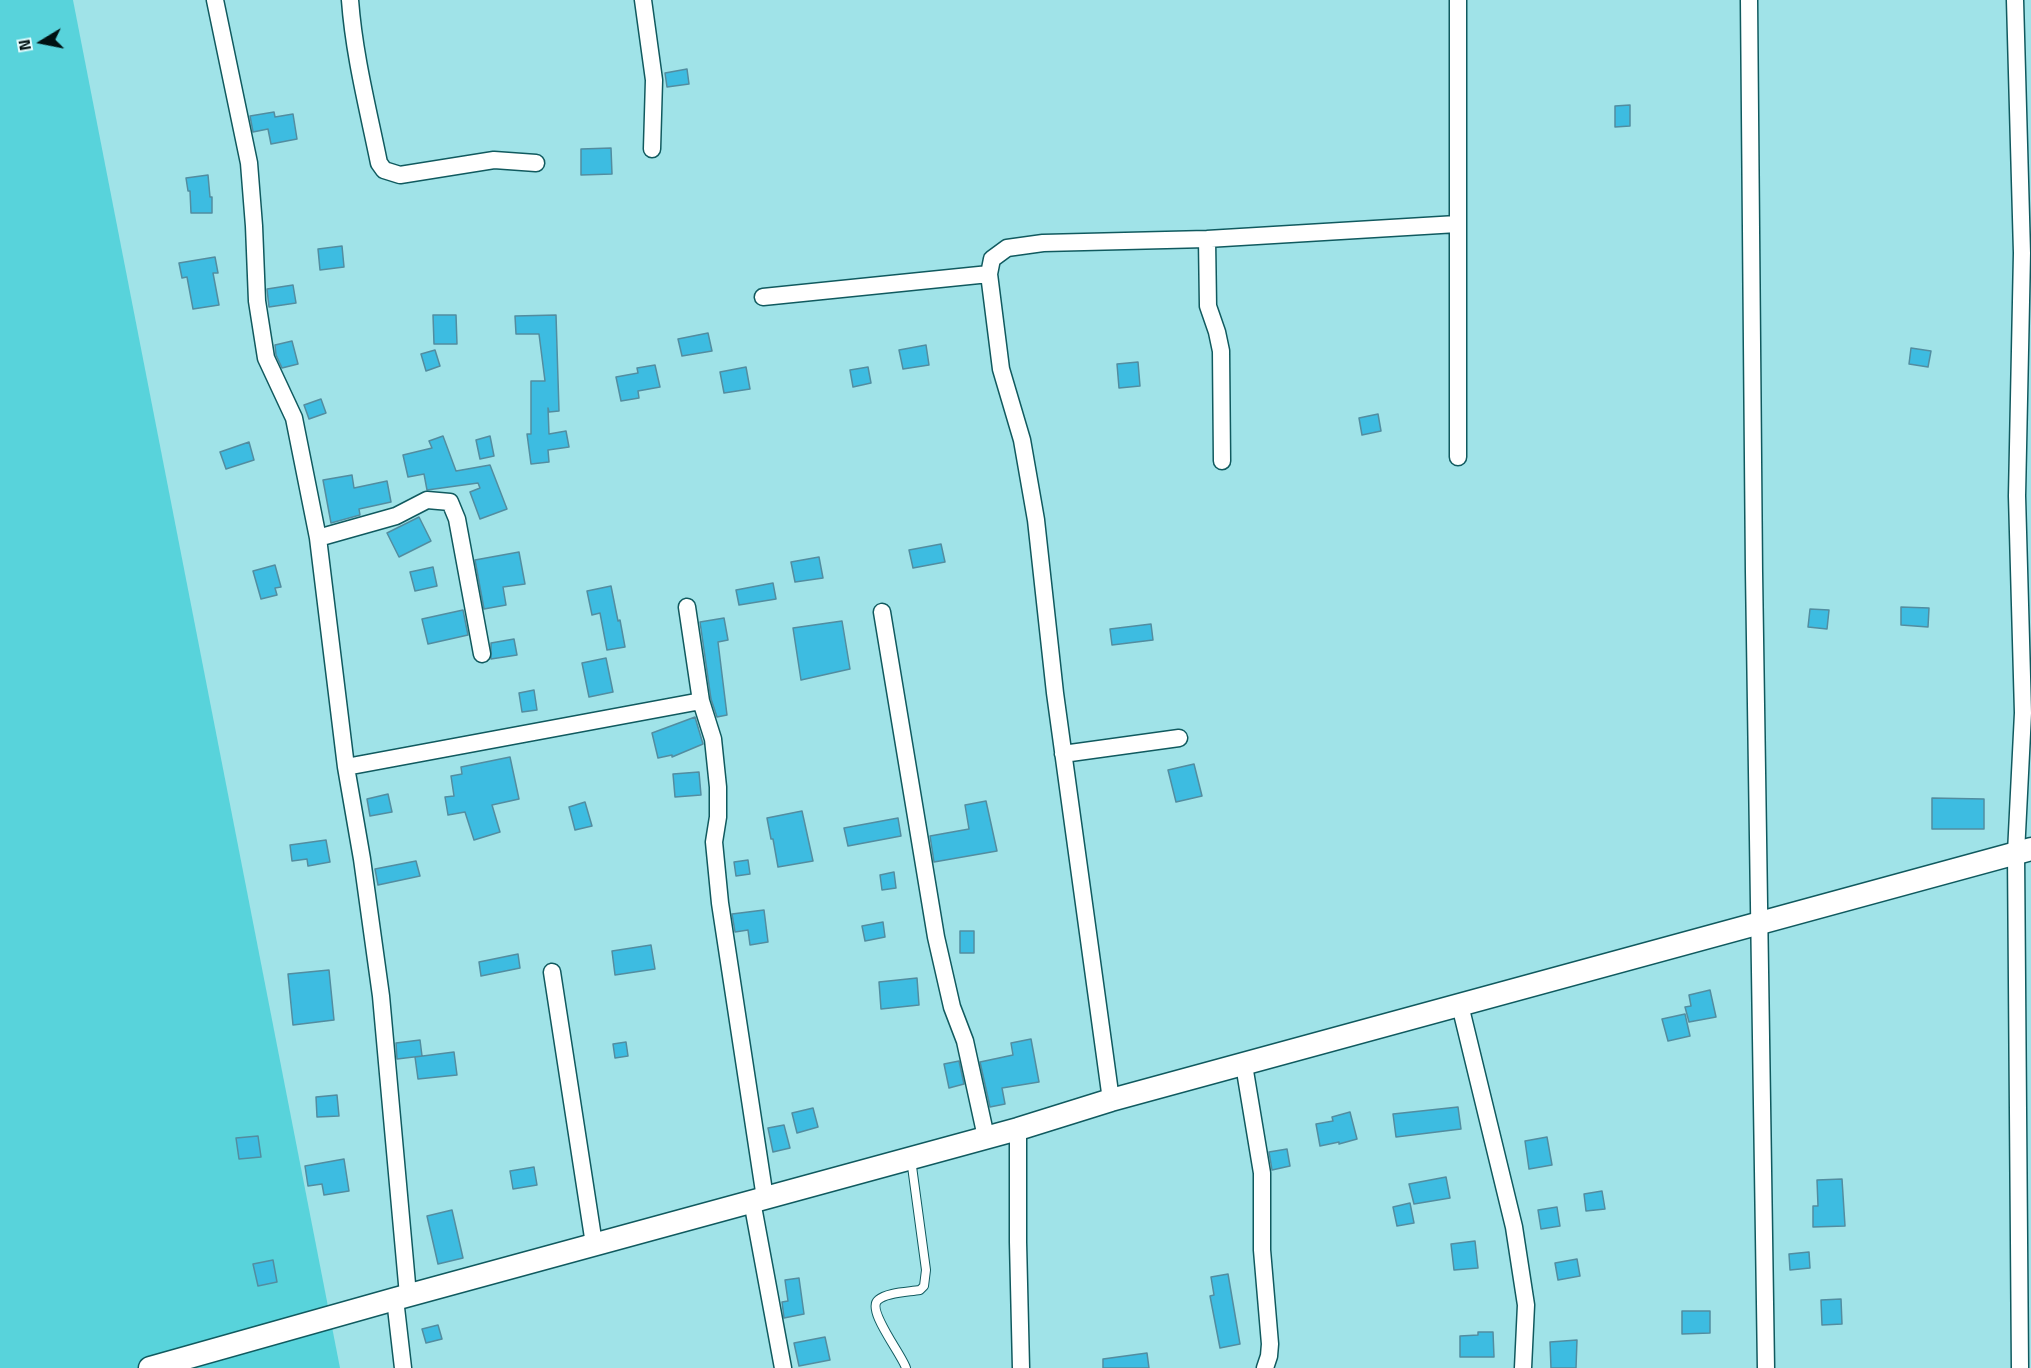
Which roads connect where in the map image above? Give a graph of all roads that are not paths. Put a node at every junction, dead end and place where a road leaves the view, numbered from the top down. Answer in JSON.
{"nodes":[{"id":1,"x":214,"y":0,"type":"edge"},
{"id":2,"x":350,"y":0,"type":"edge"},
{"id":3,"x":643,"y":0,"type":"edge"},
{"id":4,"x":1458,"y":0,"type":"edge"},
{"id":5,"x":1749,"y":0,"type":"edge"},
{"id":6,"x":2015,"y":0,"type":"edge"},
{"id":7,"x":652,"y":149,"type":"dead end"},
{"id":8,"x":536,"y":163,"type":"dead end"},
{"id":9,"x":1457,"y":224,"type":"junction"},
{"id":10,"x":1207,"y":239,"type":"junction"},
{"id":11,"x":989,"y":274,"type":"junction"},
{"id":12,"x":763,"y":297,"type":"dead end"},
{"id":13,"x":1458,"y":458,"type":"dead end"},
{"id":14,"x":1222,"y":461,"type":"dead end"},
{"id":15,"x":318,"y":538,"type":"junction"},
{"id":16,"x":687,"y":608,"type":"dead end"},
{"id":17,"x":882,"y":612,"type":"dead end"},
{"id":18,"x":482,"y":654,"type":"dead end"},
{"id":19,"x":701,"y":701,"type":"junction"},
{"id":20,"x":1179,"y":738,"type":"dead end"},
{"id":21,"x":1063,"y":754,"type":"junction"},
{"id":22,"x":346,"y":767,"type":"junction"},
{"id":23,"x":2023,"y":851,"type":"edge"},
{"id":24,"x":1760,"y":923,"type":"junction"},
{"id":25,"x":552,"y":972,"type":"dead end"},
{"id":26,"x":1460,"y":1005,"type":"junction"},
{"id":27,"x":1244,"y":1065,"type":"junction"},
{"id":28,"x":1111,"y":1100,"type":"junction"},
{"id":29,"x":1018,"y":1129,"type":"junction"},
{"id":30,"x":986,"y":1137,"type":"junction"},
{"id":31,"x":910,"y":1158,"type":"junction"},
{"id":32,"x":759,"y":1199,"type":"junction"},
{"id":33,"x":594,"y":1244,"type":"junction"},
{"id":34,"x":402,"y":1297,"type":"junction"},
{"id":35,"x":150,"y":1368,"type":"edge"},
{"id":36,"x":403,"y":1368,"type":"edge"},
{"id":37,"x":783,"y":1368,"type":"edge"},
{"id":38,"x":906,"y":1368,"type":"edge"},
{"id":39,"x":1021,"y":1368,"type":"edge"},
{"id":40,"x":1265,"y":1368,"type":"edge"},
{"id":41,"x":1523,"y":1368,"type":"edge"},
{"id":42,"x":1766,"y":1368,"type":"edge"},
{"id":43,"x":2020,"y":1368,"type":"edge"}],
"edges":[{"from":1,"to":15,"type":"street"},
{"from":2,"to":8,"type":"street"},
{"from":3,"to":7,"type":"street"},
{"from":4,"to":9,"type":"street"},
{"from":5,"to":24,"type":"street"},
{"from":6,"to":23,"type":"street"},
{"from":9,"to":10,"type":"street"},
{"from":9,"to":13,"type":"street"},
{"from":10,"to":11,"type":"street"},
{"from":10,"to":14,"type":"street"},
{"from":11,"to":12,"type":"street"},
{"from":11,"to":21,"type":"street"},
{"from":15,"to":18,"type":"street"},
{"from":15,"to":22,"type":"street"},
{"from":16,"to":19,"type":"street"},
{"from":17,"to":30,"type":"street"},
{"from":19,"to":22,"type":"street"},
{"from":19,"to":32,"type":"street"},
{"from":20,"to":21,"type":"street"},
{"from":21,"to":28,"type":"street"},
{"from":22,"to":34,"type":"street"},
{"from":23,"to":24,"type":"street"},
{"from":23,"to":43,"type":"street"},
{"from":24,"to":26,"type":"street"},
{"from":24,"to":42,"type":"street"},
{"from":25,"to":33,"type":"street"},
{"from":26,"to":27,"type":"street"},
{"from":26,"to":41,"type":"street"},
{"from":27,"to":28,"type":"street"},
{"from":27,"to":40,"type":"street"},
{"from":28,"to":29,"type":"street"},
{"from":29,"to":30,"type":"street"},
{"from":29,"to":39,"type":"street"},
{"from":30,"to":31,"type":"street"},
{"from":31,"to":32,"type":"street"},
{"from":31,"to":38,"type":"lane"},
{"from":32,"to":33,"type":"street"},
{"from":32,"to":37,"type":"street"},
{"from":33,"to":34,"type":"street"},
{"from":34,"to":35,"type":"street"},
{"from":34,"to":36,"type":"street"}]}
